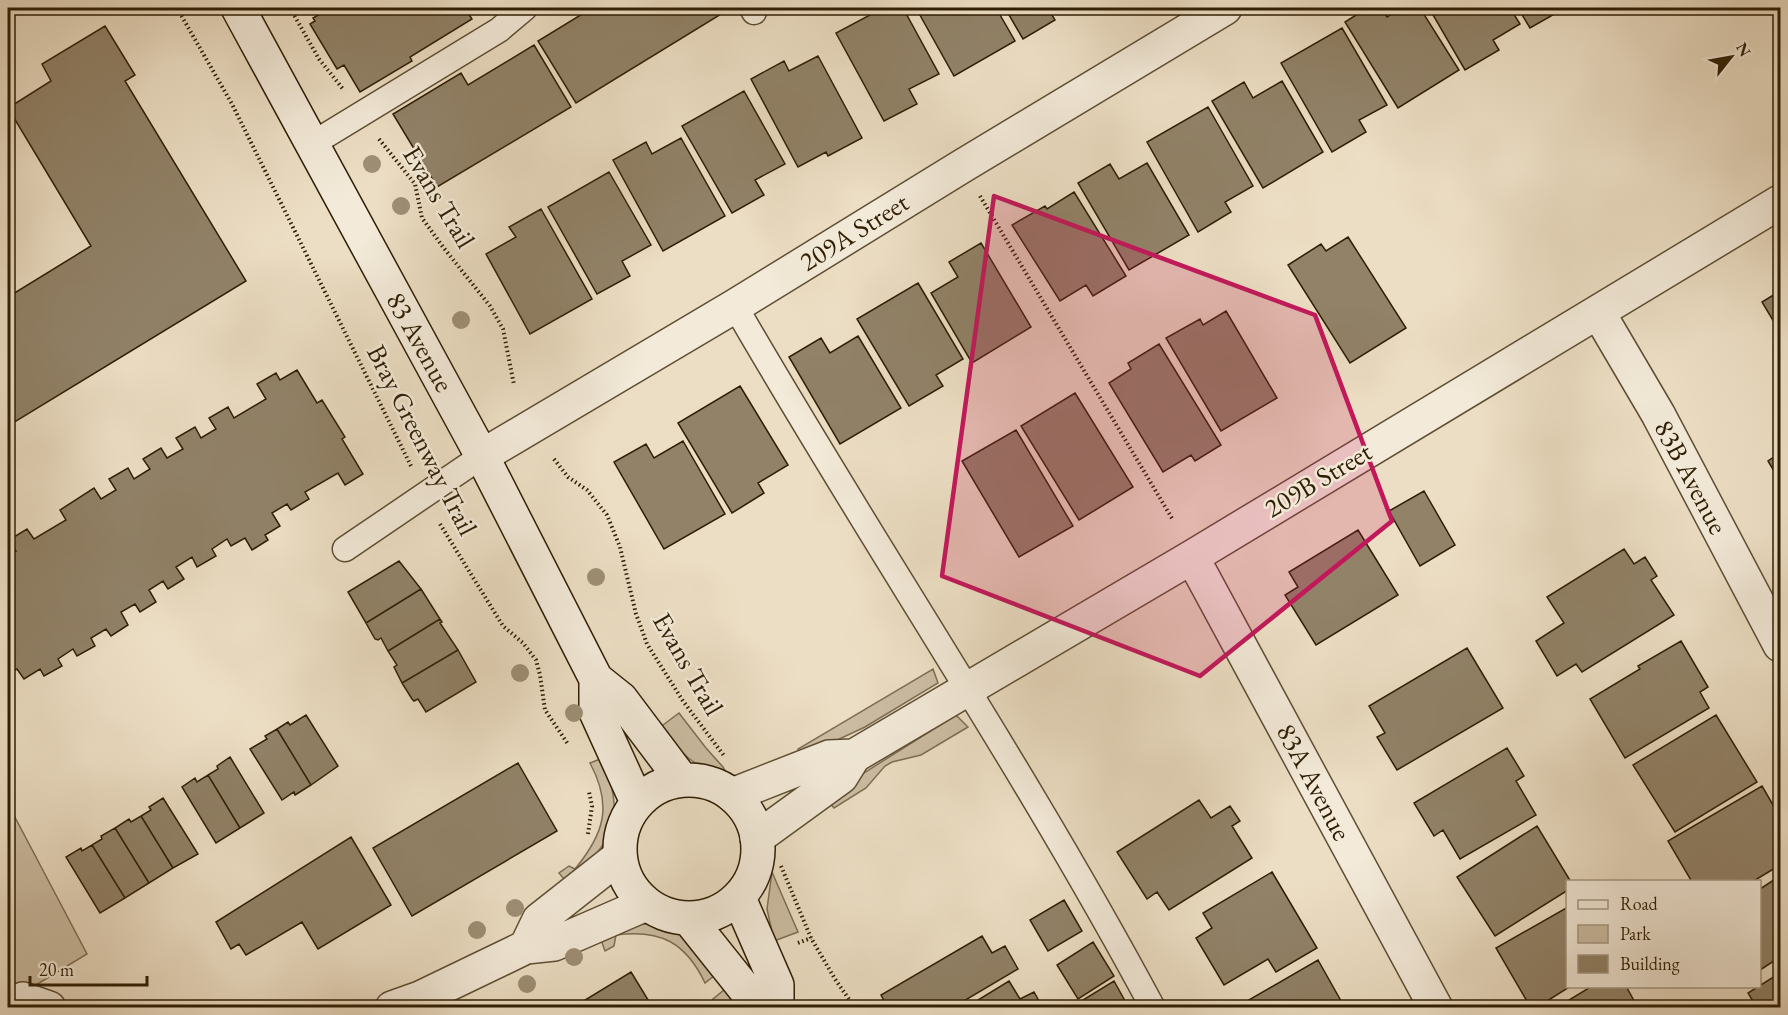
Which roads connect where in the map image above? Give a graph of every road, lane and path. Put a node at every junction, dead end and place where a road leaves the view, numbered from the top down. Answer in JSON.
{"nodes":[{"id":1,"x":177,"y":8,"type":"edge"},
{"id":2,"x":238,"y":8,"type":"edge"},
{"id":3,"x":290,"y":8,"type":"edge"},
{"id":4,"x":525,"y":8,"type":"edge"},
{"id":5,"x":1225,"y":8,"type":"edge"},
{"id":6,"x":362,"y":115,"type":"junction"},
{"id":7,"x":312,"y":144,"type":"junction"},
{"id":8,"x":978,"y":192,"type":"dead end"},
{"id":9,"x":1780,"y":202,"type":"edge"},
{"id":10,"x":735,"y":306,"type":"junction"},
{"id":11,"x":1598,"y":312,"type":"junction"},
{"id":12,"x":514,"y":385,"type":"dead end"},
{"id":13,"x":482,"y":456,"type":"junction"},
{"id":14,"x":554,"y":459,"type":"dead end"},
{"id":15,"x":426,"y":494,"type":"junction"},
{"id":16,"x":1173,"y":520,"type":"dead end"},
{"id":17,"x":345,"y":549,"type":"dead end"},
{"id":18,"x":1192,"y":557,"type":"junction"},
{"id":19,"x":1780,"y":645,"type":"edge"},
{"id":20,"x":596,"y":679,"type":"junction"},
{"id":21,"x":966,"y":689,"type":"junction"},
{"id":22,"x":569,"y":746,"type":"dead end"},
{"id":23,"x":855,"y":756,"type":"junction"},
{"id":24,"x":730,"y":763,"type":"dead end"},
{"id":25,"x":682,"y":780,"type":"junction"},
{"id":26,"x":588,"y":787,"type":"dead end"},
{"id":27,"x":732,"y":795,"type":"junction"},
{"id":28,"x":637,"y":802,"type":"junction"},
{"id":29,"x":757,"y":837,"type":"junction"},
{"id":30,"x":585,"y":841,"type":"dead end"},
{"id":31,"x":620,"y":857,"type":"junction"},
{"id":32,"x":782,"y":861,"type":"dead end"},
{"id":33,"x":739,"y":898,"type":"junction"},
{"id":34,"x":646,"y":904,"type":"junction"},
{"id":35,"x":689,"y":919,"type":"junction"},
{"id":36,"x":526,"y":947,"type":"junction"},
{"id":37,"x":392,"y":1008,"type":"edge"},
{"id":38,"x":760,"y":1008,"type":"edge"},
{"id":39,"x":777,"y":1008,"type":"edge"},
{"id":40,"x":855,"y":1008,"type":"edge"},
{"id":41,"x":1153,"y":1008,"type":"edge"},
{"id":42,"x":1436,"y":1008,"type":"edge"}],
"edges":[{"from":1,"to":15,"type":"path","name":"Bray Greenway Trail"},
{"from":2,"to":7,"type":"street","name":"83 Avenue"},
{"from":3,"to":6,"type":"path","name":"Evans Trail"},
{"from":4,"to":6,"type":"lane"},
{"from":5,"to":10,"type":"street","name":"209A Street"},
{"from":6,"to":7,"type":"lane"},
{"from":6,"to":12,"type":"path","name":"Evans Trail"},
{"from":7,"to":13,"type":"street","name":"83 Avenue"},
{"from":8,"to":16,"type":"path"},
{"from":9,"to":11,"type":"street","name":"209B Street"},
{"from":10,"to":13,"type":"street","name":"209A Street"},
{"from":10,"to":21,"type":"lane"},
{"from":11,"to":18,"type":"street","name":"209B Street"},
{"from":11,"to":19,"type":"street","name":"83B Avenue"},
{"from":13,"to":15,"type":"lane"},
{"from":13,"to":20,"type":"street","name":"83 Avenue"},
{"from":14,"to":24,"type":"path","name":"Evans Trail"},
{"from":15,"to":17,"type":"lane"},
{"from":15,"to":22,"type":"path","name":"Bray Greenway Trail"},
{"from":18,"to":21,"type":"street","name":"209B Street"},
{"from":18,"to":42,"type":"street","name":"83A Avenue"},
{"from":20,"to":25,"type":"street","name":"83 Avenue"},
{"from":20,"to":28,"type":"street","name":"83 Avenue"},
{"from":21,"to":23,"type":"street","name":"209B Street"},
{"from":21,"to":41,"type":"lane"},
{"from":23,"to":27,"type":"street","name":"209B Street"},
{"from":23,"to":29,"type":"street","name":"209B Street"},
{"from":25,"to":27,"type":"street"},
{"from":25,"to":28,"type":"street"},
{"from":26,"to":30,"type":"path"},
{"from":27,"to":29,"type":"street"},
{"from":28,"to":31,"type":"street"},
{"from":29,"to":33,"type":"street"},
{"from":31,"to":34,"type":"street"},
{"from":31,"to":36,"type":"street"},
{"from":32,"to":40,"type":"path"},
{"from":33,"to":35,"type":"street"},
{"from":33,"to":39,"type":"street"},
{"from":34,"to":35,"type":"street"},
{"from":34,"to":36,"type":"street"},
{"from":35,"to":38,"type":"street"},
{"from":36,"to":37,"type":"street"}]}
